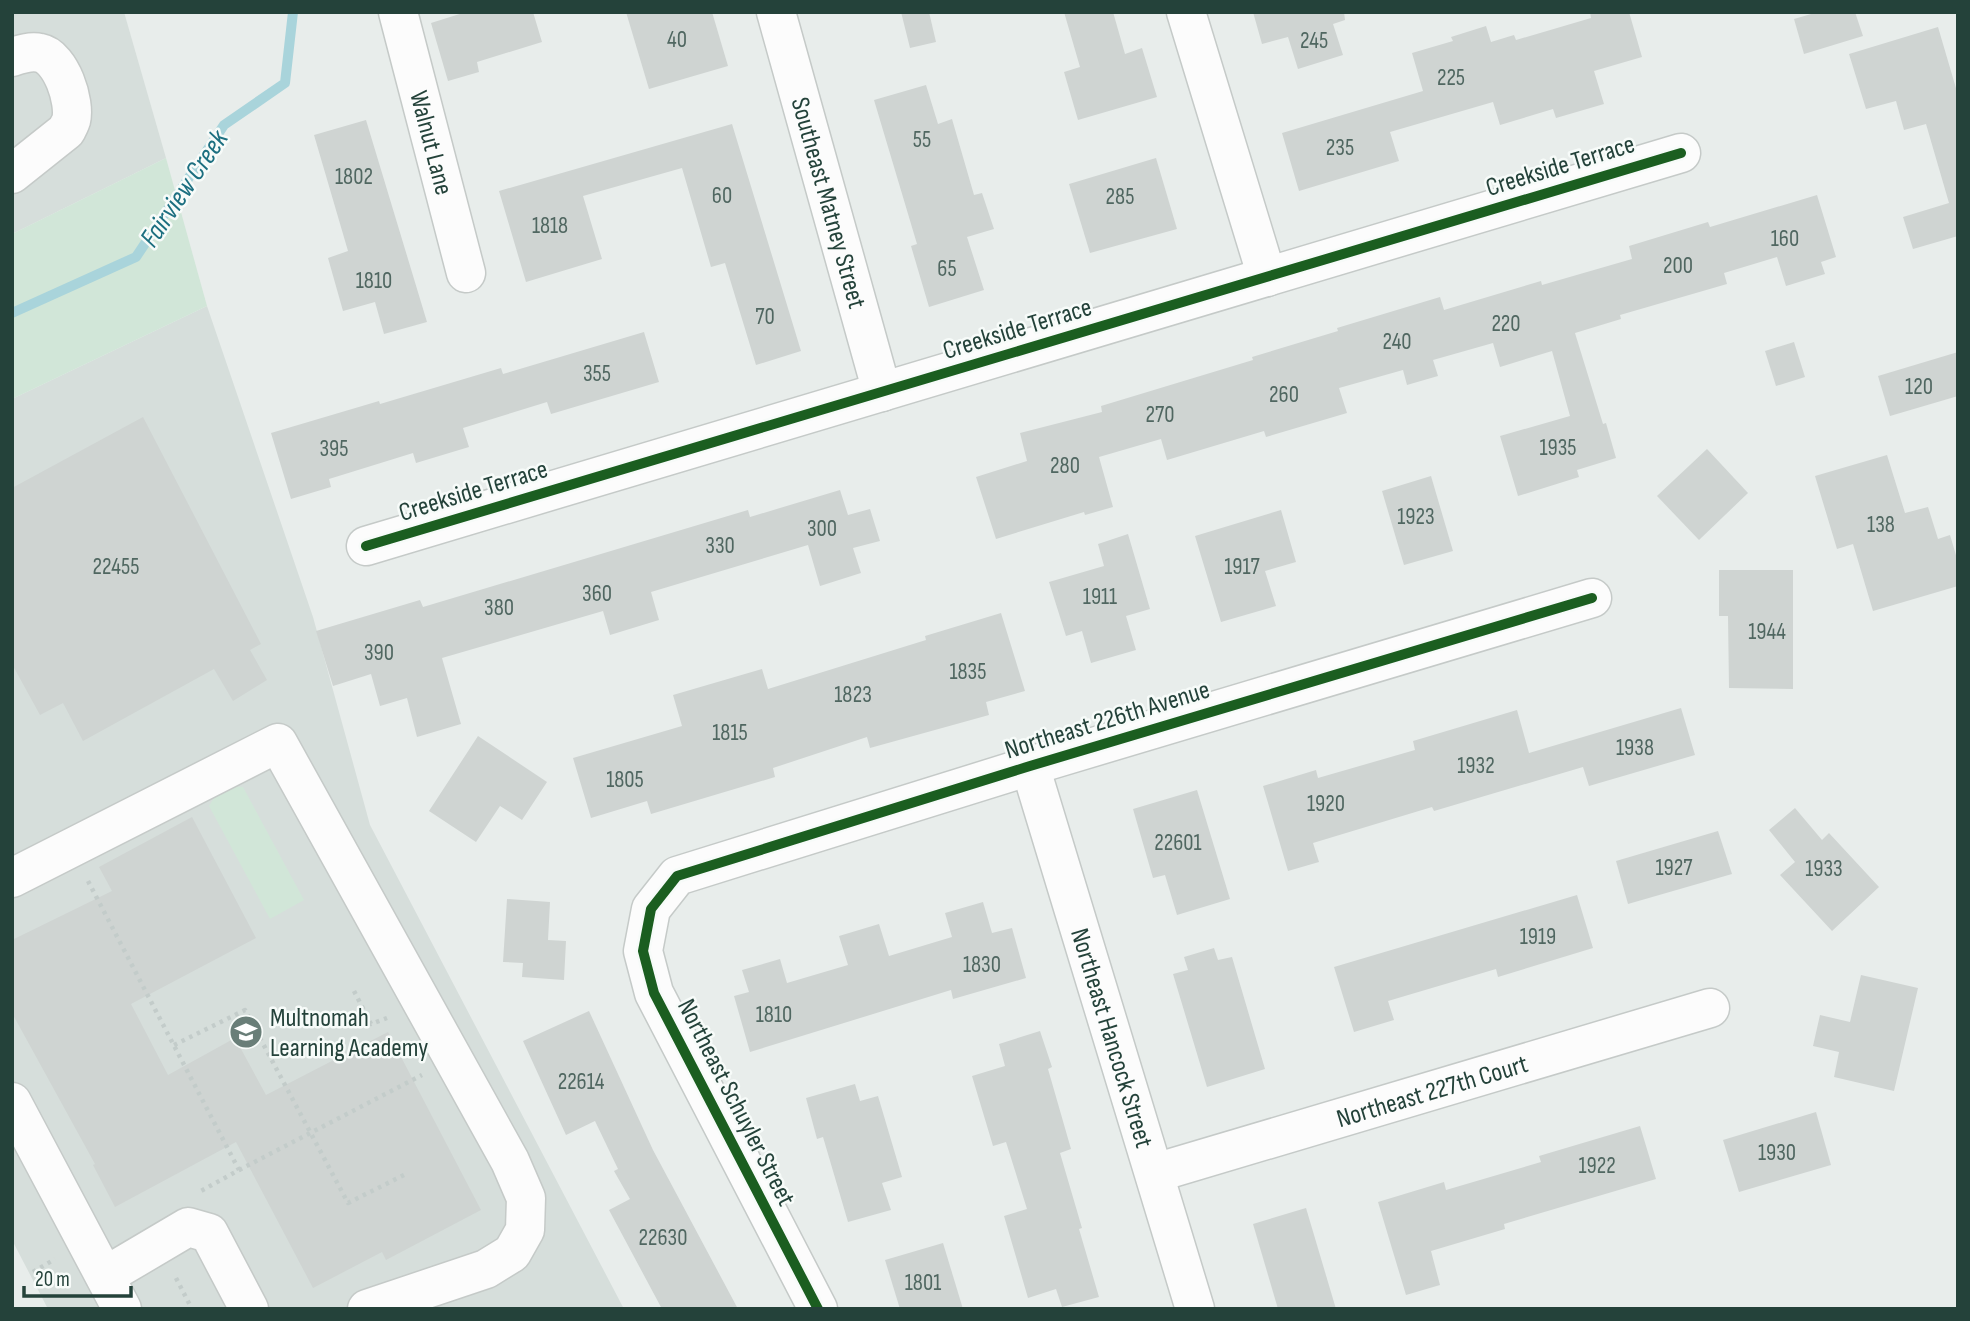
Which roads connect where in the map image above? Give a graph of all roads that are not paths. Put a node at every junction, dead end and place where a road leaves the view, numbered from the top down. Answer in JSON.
{"nodes":[{"id":1,"x":398,"y":12,"type":"edge"},
{"id":2,"x":776,"y":12,"type":"edge"},
{"id":3,"x":1186,"y":12,"type":"edge"},
{"id":4,"x":12,"y":57,"type":"edge"},
{"id":5,"x":1681,"y":153,"type":"dead end"},
{"id":6,"x":12,"y":173,"type":"edge"},
{"id":7,"x":466,"y":274,"type":"dead end"},
{"id":8,"x":1266,"y":277,"type":"junction"},
{"id":9,"x":881,"y":392,"type":"junction"},
{"id":10,"x":366,"y":546,"type":"dead end"},
{"id":11,"x":1592,"y":598,"type":"dead end"},
{"id":12,"x":1030,"y":766,"type":"junction"},
{"id":13,"x":12,"y":878,"type":"edge"},
{"id":14,"x":651,"y":909,"type":"joint"},
{"id":15,"x":1710,"y":1007,"type":"dead end"},
{"id":16,"x":12,"y":1102,"type":"edge"},
{"id":17,"x":1155,"y":1174,"type":"junction"},
{"id":18,"x":105,"y":1276,"type":"junction"},
{"id":19,"x":414,"y":1301,"type":"edge"},
{"id":20,"x":122,"y":1309,"type":"edge"},
{"id":21,"x":249,"y":1309,"type":"edge"},
{"id":22,"x":367,"y":1309,"type":"edge"},
{"id":23,"x":818,"y":1309,"type":"edge"},
{"id":24,"x":1195,"y":1309,"type":"edge"}],
"edges":[{"from":1,"to":7,"type":"street","name":"Walnut Lane"},
{"from":2,"to":9,"type":"street","name":"Southeast Matney Street"},
{"from":3,"to":8,"type":"street"},
{"from":4,"to":6,"type":"street"},
{"from":5,"to":8,"type":"street","name":"Creekside Terrace"},
{"from":8,"to":9,"type":"street","name":"Creekside Terrace"},
{"from":9,"to":10,"type":"street","name":"Creekside Terrace"},
{"from":11,"to":12,"type":"street","name":"Northeast 226th Avenue"},
{"from":12,"to":14,"type":"street","name":"Northeast 226th Avenue"},
{"from":12,"to":17,"type":"street","name":"Northeast Hancock Street"},
{"from":13,"to":19,"type":"street"},
{"from":14,"to":23,"type":"street","name":"Northeast Schuyler Street"},
{"from":15,"to":17,"type":"street","name":"Northeast 227th Court"},
{"from":16,"to":18,"type":"street"},
{"from":17,"to":24,"type":"street","name":"Northeast Hancock Street"},
{"from":18,"to":20,"type":"street"},
{"from":18,"to":21,"type":"street"},
{"from":19,"to":22,"type":"street"}]}
